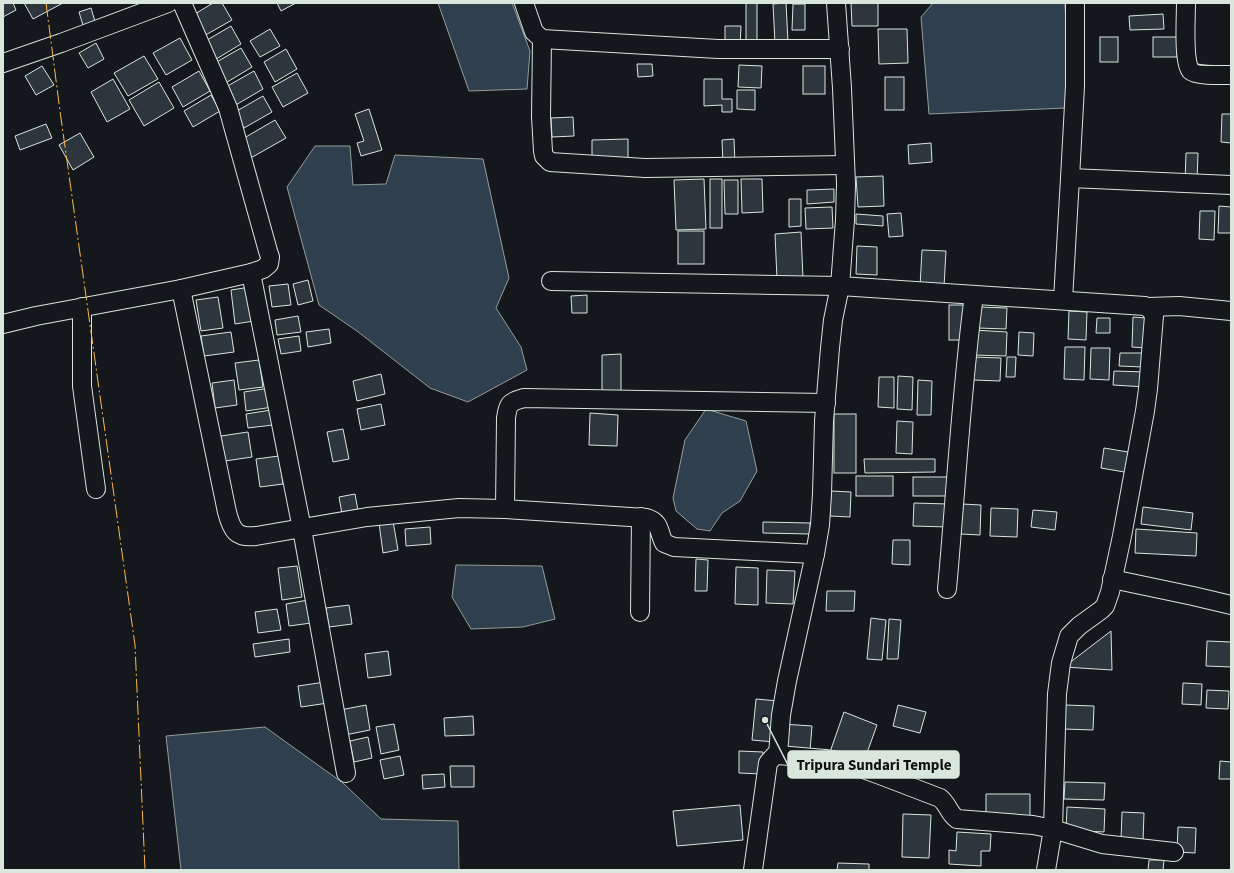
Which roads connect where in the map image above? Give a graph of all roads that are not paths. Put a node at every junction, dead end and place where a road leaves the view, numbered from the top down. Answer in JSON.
{"nodes":[{"id":1,"x":168,"y":3,"type":"edge"},
{"id":2,"x":182,"y":3,"type":"edge"},
{"id":3,"x":524,"y":3,"type":"edge"},
{"id":4,"x":836,"y":3,"type":"edge"},
{"id":5,"x":1075,"y":3,"type":"edge"},
{"id":6,"x":1186,"y":3,"type":"edge"},
{"id":7,"x":542,"y":39,"type":"junction"},
{"id":8,"x":840,"y":49,"type":"junction"},
{"id":9,"x":3,"y":63,"type":"edge"},
{"id":10,"x":1231,"y":75,"type":"edge"},
{"id":11,"x":845,"y":166,"type":"junction"},
{"id":12,"x":1070,"y":178,"type":"junction"},
{"id":13,"x":1231,"y":185,"type":"edge"},
{"id":14,"x":251,"y":273,"type":"junction"},
{"id":15,"x":551,"y":281,"type":"dead end"},
{"id":16,"x":840,"y":286,"type":"junction"},
{"id":17,"x":181,"y":289,"type":"junction"},
{"id":18,"x":974,"y":295,"type":"junction"},
{"id":19,"x":1063,"y":300,"type":"junction"},
{"id":20,"x":82,"y":307,"type":"junction"},
{"id":21,"x":1148,"y":307,"type":"junction"},
{"id":22,"x":1231,"y":311,"type":"edge"},
{"id":23,"x":3,"y":324,"type":"edge"},
{"id":24,"x":826,"y":404,"type":"junction"},
{"id":25,"x":96,"y":489,"type":"dead end"},
{"id":26,"x":505,"y":509,"type":"junction"},
{"id":27,"x":641,"y":517,"type":"junction"},
{"id":28,"x":302,"y":529,"type":"junction"},
{"id":29,"x":815,"y":554,"type":"junction"},
{"id":30,"x":1112,"y":579,"type":"junction"},
{"id":31,"x":947,"y":588,"type":"dead end"},
{"id":32,"x":1231,"y":605,"type":"edge"},
{"id":33,"x":640,"y":612,"type":"dead end"},
{"id":34,"x":778,"y":754,"type":"junction"},
{"id":35,"x":346,"y":773,"type":"dead end"},
{"id":36,"x":1053,"y":829,"type":"junction"},
{"id":37,"x":1174,"y":852,"type":"dead end"},
{"id":38,"x":753,"y":870,"type":"edge"},
{"id":39,"x":1046,"y":870,"type":"edge"}],
"edges":[{"from":1,"to":9,"type":"street"},
{"from":2,"to":14,"type":"street"},
{"from":3,"to":7,"type":"street"},
{"from":4,"to":8,"type":"street"},
{"from":5,"to":12,"type":"street"},
{"from":6,"to":10,"type":"street"},
{"from":7,"to":8,"type":"street"},
{"from":7,"to":11,"type":"street"},
{"from":8,"to":11,"type":"street"},
{"from":11,"to":16,"type":"street"},
{"from":12,"to":13,"type":"street"},
{"from":12,"to":19,"type":"street"},
{"from":14,"to":17,"type":"street"},
{"from":14,"to":28,"type":"street"},
{"from":15,"to":16,"type":"street"},
{"from":16,"to":18,"type":"street"},
{"from":16,"to":24,"type":"street"},
{"from":17,"to":20,"type":"street"},
{"from":17,"to":28,"type":"street"},
{"from":18,"to":19,"type":"street"},
{"from":18,"to":31,"type":"street"},
{"from":19,"to":21,"type":"street"},
{"from":20,"to":23,"type":"street"},
{"from":20,"to":25,"type":"street"},
{"from":21,"to":22,"type":"street"},
{"from":21,"to":30,"type":"street"},
{"from":24,"to":26,"type":"street"},
{"from":24,"to":29,"type":"street"},
{"from":26,"to":27,"type":"street"},
{"from":26,"to":28,"type":"street"},
{"from":27,"to":29,"type":"street"},
{"from":27,"to":33,"type":"street"},
{"from":28,"to":35,"type":"street"},
{"from":29,"to":34,"type":"street"},
{"from":30,"to":32,"type":"street"},
{"from":30,"to":36,"type":"street"},
{"from":34,"to":36,"type":"street"},
{"from":34,"to":38,"type":"street"},
{"from":36,"to":37,"type":"street"},
{"from":36,"to":39,"type":"street"}]}
